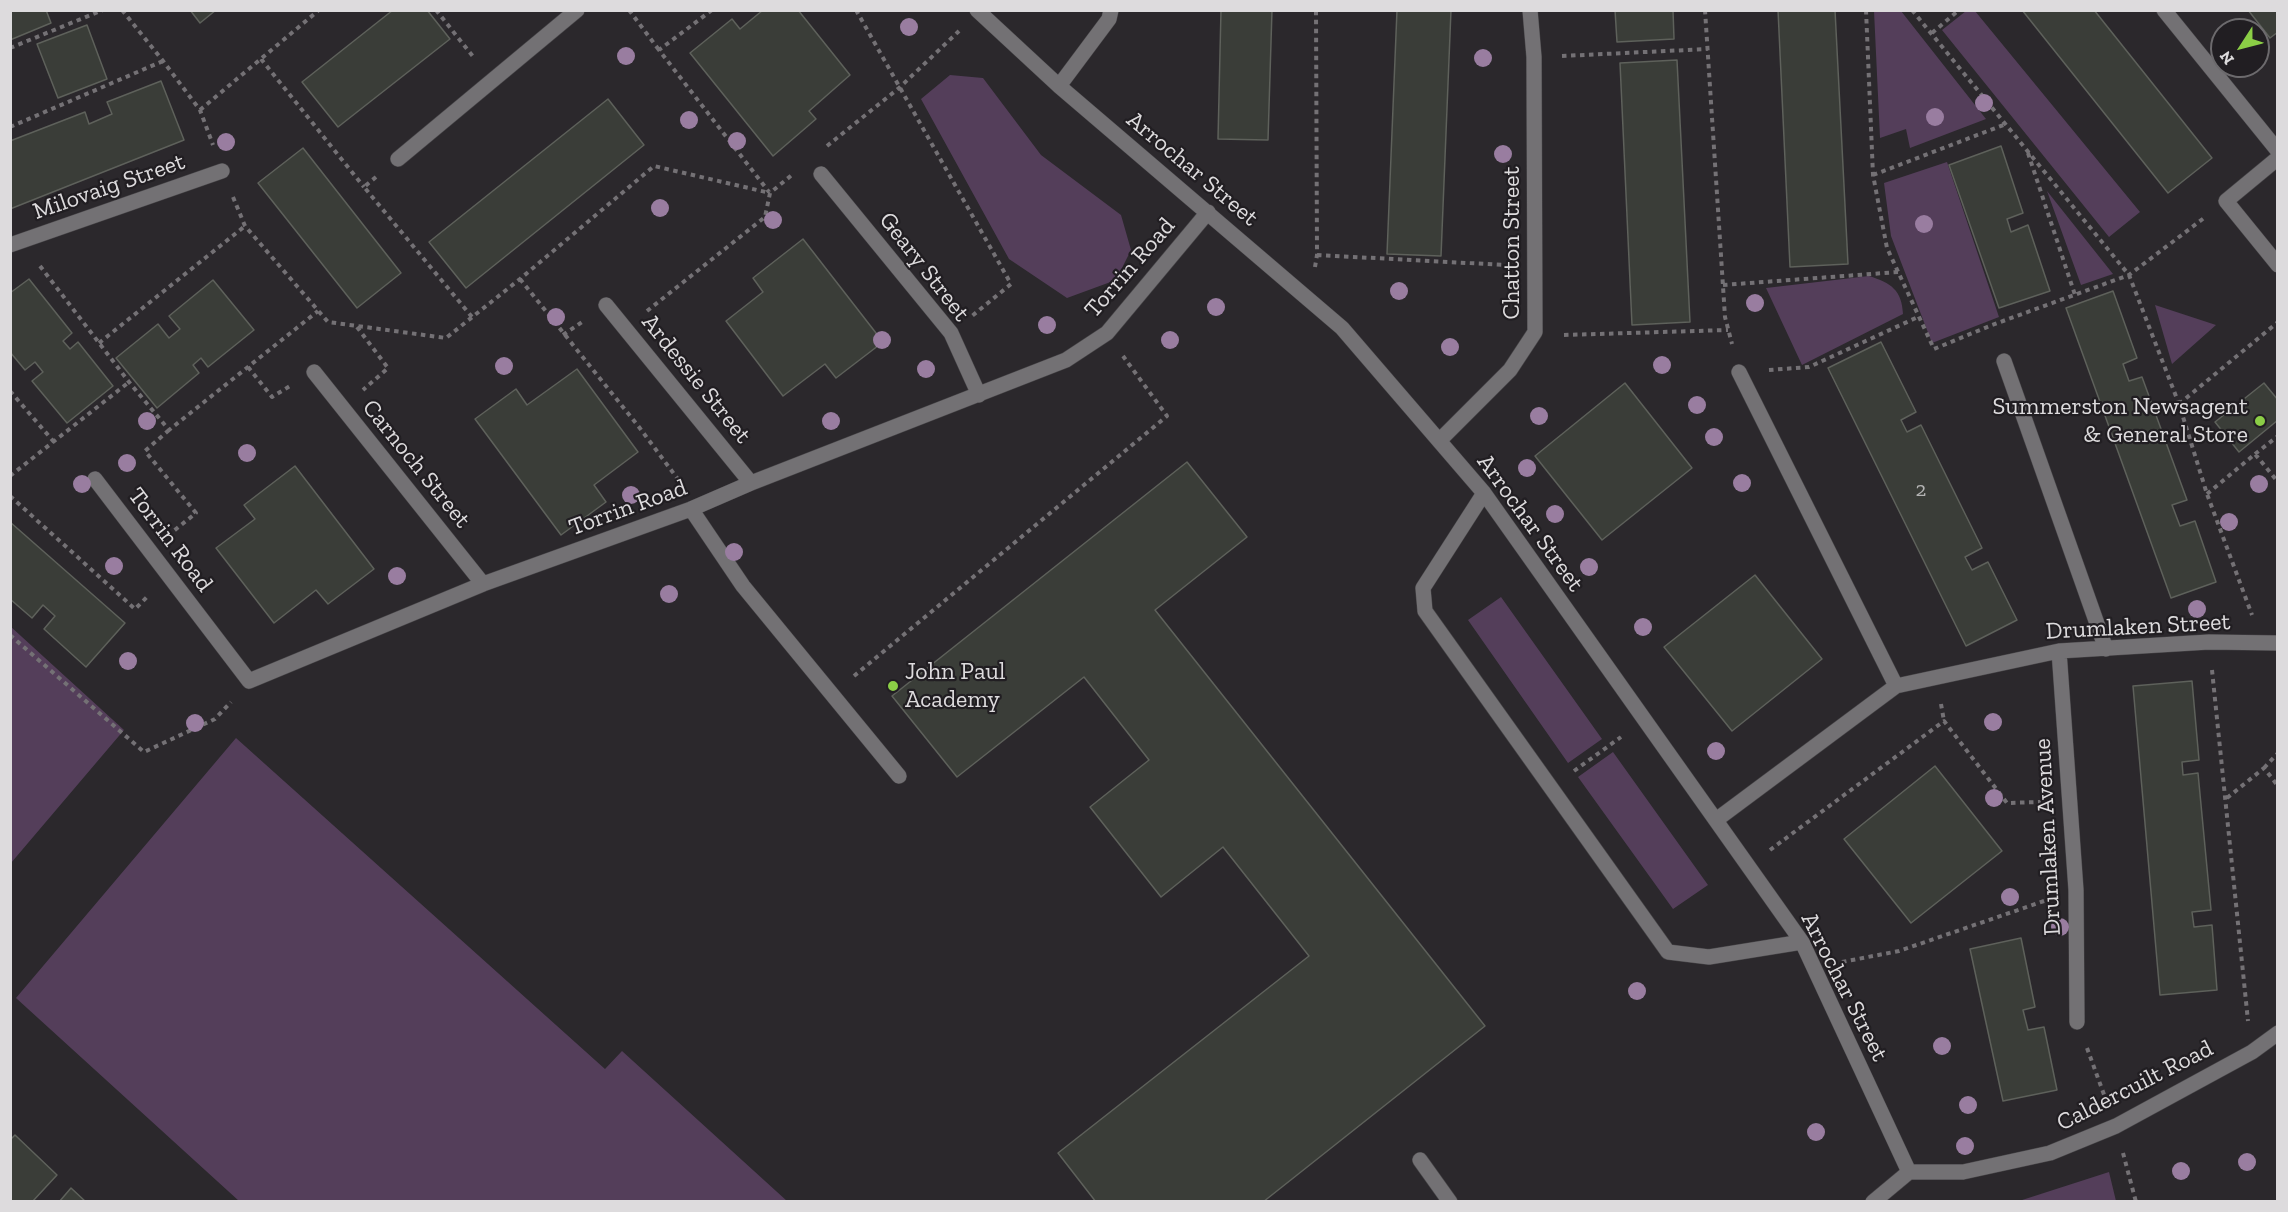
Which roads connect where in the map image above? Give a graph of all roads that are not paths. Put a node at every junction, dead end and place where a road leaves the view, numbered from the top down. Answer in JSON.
{"nodes":[{"id":1,"x":577,"y":10,"type":"edge"},
{"id":2,"x":977,"y":10,"type":"edge"},
{"id":3,"x":1111,"y":10,"type":"edge"},
{"id":4,"x":1530,"y":10,"type":"edge"},
{"id":5,"x":2164,"y":10,"type":"edge"},
{"id":6,"x":1059,"y":86,"type":"junction"},
{"id":7,"x":2277,"y":152,"type":"edge"},
{"id":8,"x":2277,"y":158,"type":"edge"},
{"id":9,"x":398,"y":159,"type":"road end"},
{"id":10,"x":222,"y":171,"type":"road end"},
{"id":11,"x":821,"y":174,"type":"dead end"},
{"id":12,"x":1208,"y":212,"type":"junction"},
{"id":13,"x":16,"y":243,"type":"edge"},
{"id":14,"x":2277,"y":265,"type":"edge"},
{"id":15,"x":606,"y":304,"type":"dead end"},
{"id":16,"x":2004,"y":361,"type":"dead end"},
{"id":17,"x":314,"y":372,"type":"road end"},
{"id":18,"x":1739,"y":372,"type":"road end"},
{"id":19,"x":979,"y":395,"type":"junction"},
{"id":20,"x":1440,"y":440,"type":"junction"},
{"id":21,"x":96,"y":479,"type":"dead end"},
{"id":22,"x":751,"y":483,"type":"junction"},
{"id":23,"x":1484,"y":493,"type":"junction"},
{"id":24,"x":695,"y":508,"type":"junction"},
{"id":25,"x":483,"y":584,"type":"junction"},
{"id":26,"x":2270,"y":643,"type":"edge"},
{"id":27,"x":2106,"y":649,"type":"junction"},
{"id":28,"x":2059,"y":651,"type":"junction"},
{"id":29,"x":1896,"y":686,"type":"junction"},
{"id":30,"x":899,"y":776,"type":"dead end"},
{"id":31,"x":1716,"y":820,"type":"junction"},
{"id":32,"x":1802,"y":942,"type":"junction"},
{"id":33,"x":2077,"y":1022,"type":"road end"},
{"id":34,"x":2277,"y":1033,"type":"edge"},
{"id":35,"x":1420,"y":1160,"type":"dead end"},
{"id":36,"x":1909,"y":1172,"type":"junction"},
{"id":37,"x":1450,"y":1202,"type":"edge"},
{"id":38,"x":1873,"y":1202,"type":"edge"}],
"edges":[{"from":1,"to":9,"type":"street"},
{"from":2,"to":6,"type":"street","name":"Arrochar Street"},
{"from":3,"to":6,"type":"street"},
{"from":4,"to":20,"type":"street","name":"Chatton Street"},
{"from":5,"to":7,"type":"street"},
{"from":6,"to":12,"type":"street","name":"Arrochar Street"},
{"from":8,"to":14,"type":"street"},
{"from":10,"to":13,"type":"street","name":"Milovaig Street"},
{"from":11,"to":19,"type":"street","name":"Geary Street"},
{"from":12,"to":19,"type":"street","name":"Torrin Road"},
{"from":12,"to":20,"type":"street","name":"Arrochar Street"},
{"from":15,"to":22,"type":"street","name":"Ardessie Street"},
{"from":16,"to":27,"type":"street"},
{"from":17,"to":25,"type":"street","name":"Carnoch Street"},
{"from":18,"to":29,"type":"street"},
{"from":19,"to":22,"type":"street","name":"Torrin Road"},
{"from":20,"to":23,"type":"street","name":"Arrochar Street"},
{"from":21,"to":25,"type":"street","name":"Torrin Road"},
{"from":22,"to":24,"type":"street","name":"Torrin Road"},
{"from":23,"to":31,"type":"street","name":"Arrochar Street"},
{"from":23,"to":32,"type":"street"},
{"from":24,"to":25,"type":"street","name":"Torrin Road"},
{"from":24,"to":30,"type":"street"},
{"from":26,"to":27,"type":"street","name":"Drumlaken Street"},
{"from":27,"to":28,"type":"street","name":"Drumlaken Street"},
{"from":28,"to":29,"type":"street","name":"Drumlaken Street"},
{"from":28,"to":33,"type":"street","name":"Drumlaken Avenue"},
{"from":29,"to":31,"type":"street","name":"Drumlaken Street"},
{"from":31,"to":32,"type":"street","name":"Arrochar Street"},
{"from":32,"to":36,"type":"street","name":"Arrochar Street"},
{"from":34,"to":36,"type":"street","name":"Caldercuilt Road"},
{"from":35,"to":37,"type":"street"},
{"from":36,"to":38,"type":"street"}]}
